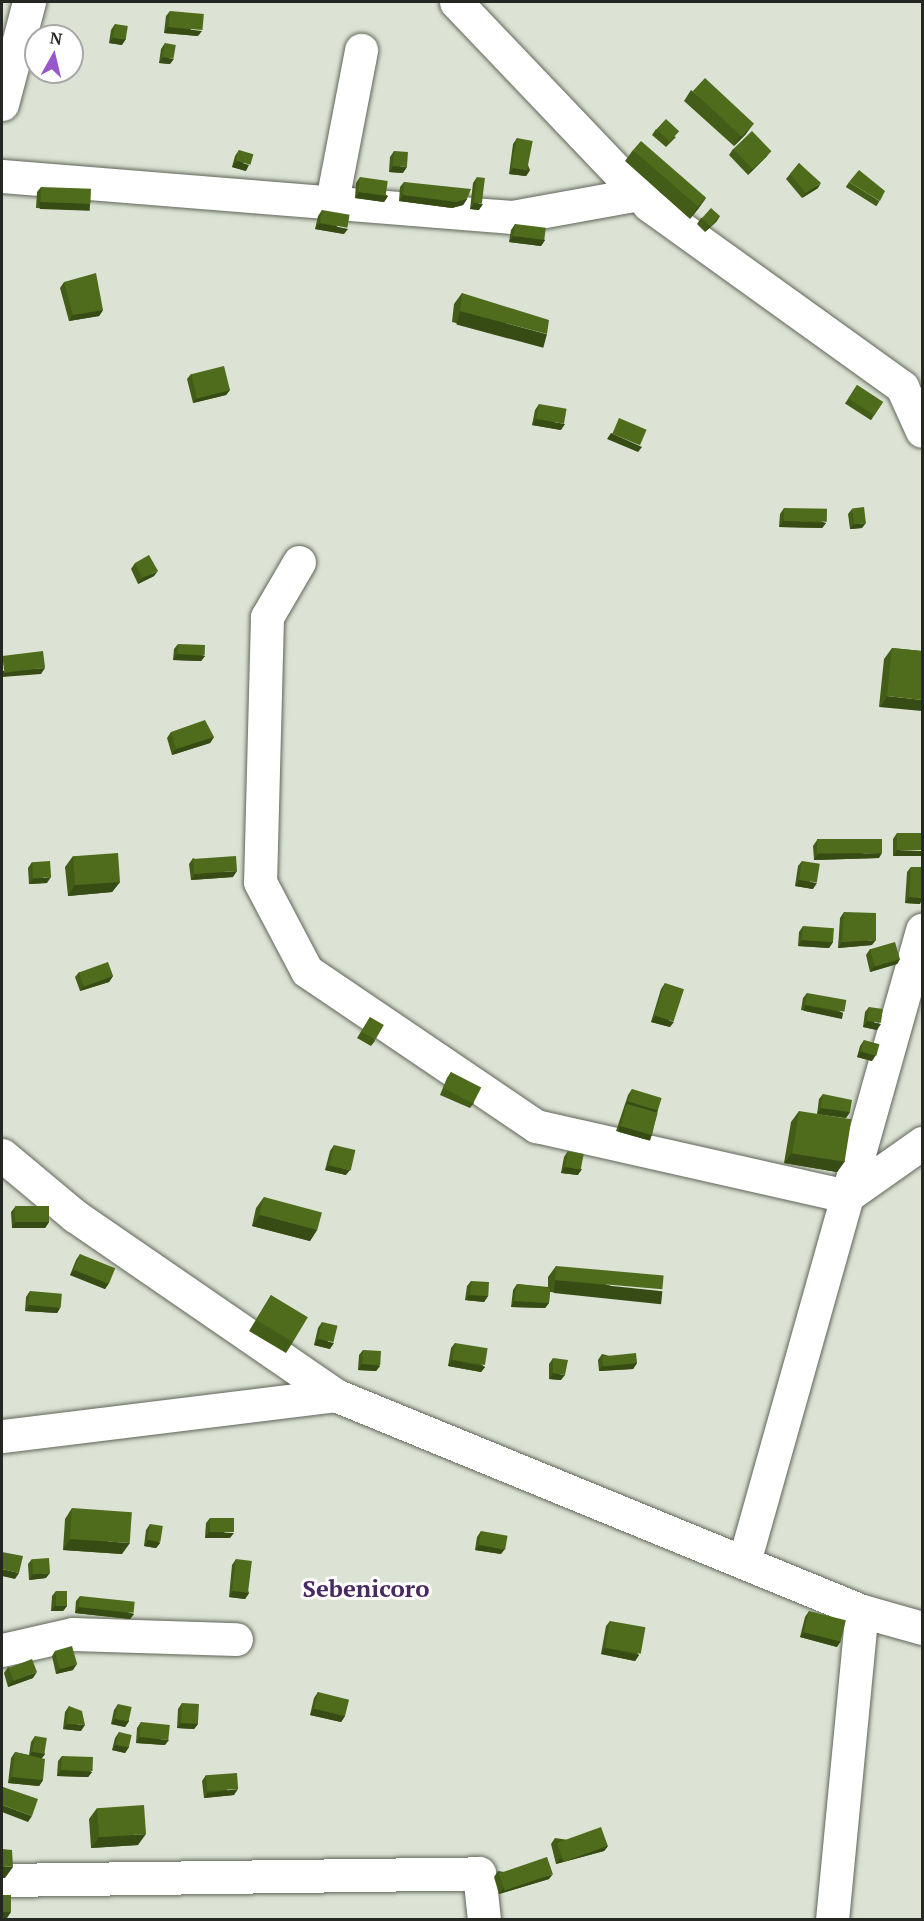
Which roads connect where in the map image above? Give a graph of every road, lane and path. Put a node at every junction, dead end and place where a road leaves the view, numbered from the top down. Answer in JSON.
{"nodes":[{"id":1,"x":29,"y":2,"type":"edge"},
{"id":2,"x":456,"y":2,"type":"edge"},
{"id":3,"x":8,"y":43,"type":"edge"},
{"id":4,"x":361,"y":50,"type":"dead end"},
{"id":5,"x":2,"y":104,"type":"edge"},
{"id":6,"x":2,"y":176,"type":"edge"},
{"id":7,"x":639,"y":194,"type":"junction"},
{"id":8,"x":332,"y":201,"type":"junction"},
{"id":9,"x":907,"y":380,"type":"edge"},
{"id":10,"x":922,"y":431,"type":"edge"},
{"id":11,"x":299,"y":562,"type":"dead end"},
{"id":12,"x":922,"y":930,"type":"edge"},
{"id":13,"x":922,"y":1143,"type":"edge"},
{"id":14,"x":2,"y":1155,"type":"edge"},
{"id":15,"x":847,"y":1196,"type":"junction"},
{"id":16,"x":335,"y":1395,"type":"junction"},
{"id":17,"x":2,"y":1436,"type":"edge"},
{"id":18,"x":744,"y":1562,"type":"junction"},
{"id":19,"x":862,"y":1611,"type":"junction"},
{"id":20,"x":922,"y":1628,"type":"edge"},
{"id":21,"x":236,"y":1639,"type":"dead end"},
{"id":22,"x":2,"y":1650,"type":"edge"},
{"id":23,"x":2,"y":1880,"type":"edge"},
{"id":24,"x":484,"y":1920,"type":"edge"},
{"id":25,"x":832,"y":1920,"type":"edge"}],
"edges":[{"from":1,"to":3,"type":"street"},
{"from":2,"to":7,"type":"street"},
{"from":3,"to":5,"type":"street"},
{"from":4,"to":8,"type":"street"},
{"from":6,"to":8,"type":"street"},
{"from":7,"to":8,"type":"street"},
{"from":7,"to":9,"type":"street"},
{"from":9,"to":10,"type":"street"},
{"from":11,"to":15,"type":"street"},
{"from":12,"to":15,"type":"street"},
{"from":13,"to":15,"type":"street"},
{"from":14,"to":16,"type":"street"},
{"from":15,"to":18,"type":"street"},
{"from":16,"to":17,"type":"street"},
{"from":16,"to":18,"type":"street"},
{"from":18,"to":19,"type":"street"},
{"from":19,"to":20,"type":"street"},
{"from":19,"to":25,"type":"street"},
{"from":21,"to":22,"type":"street"},
{"from":23,"to":24,"type":"street"}]}
